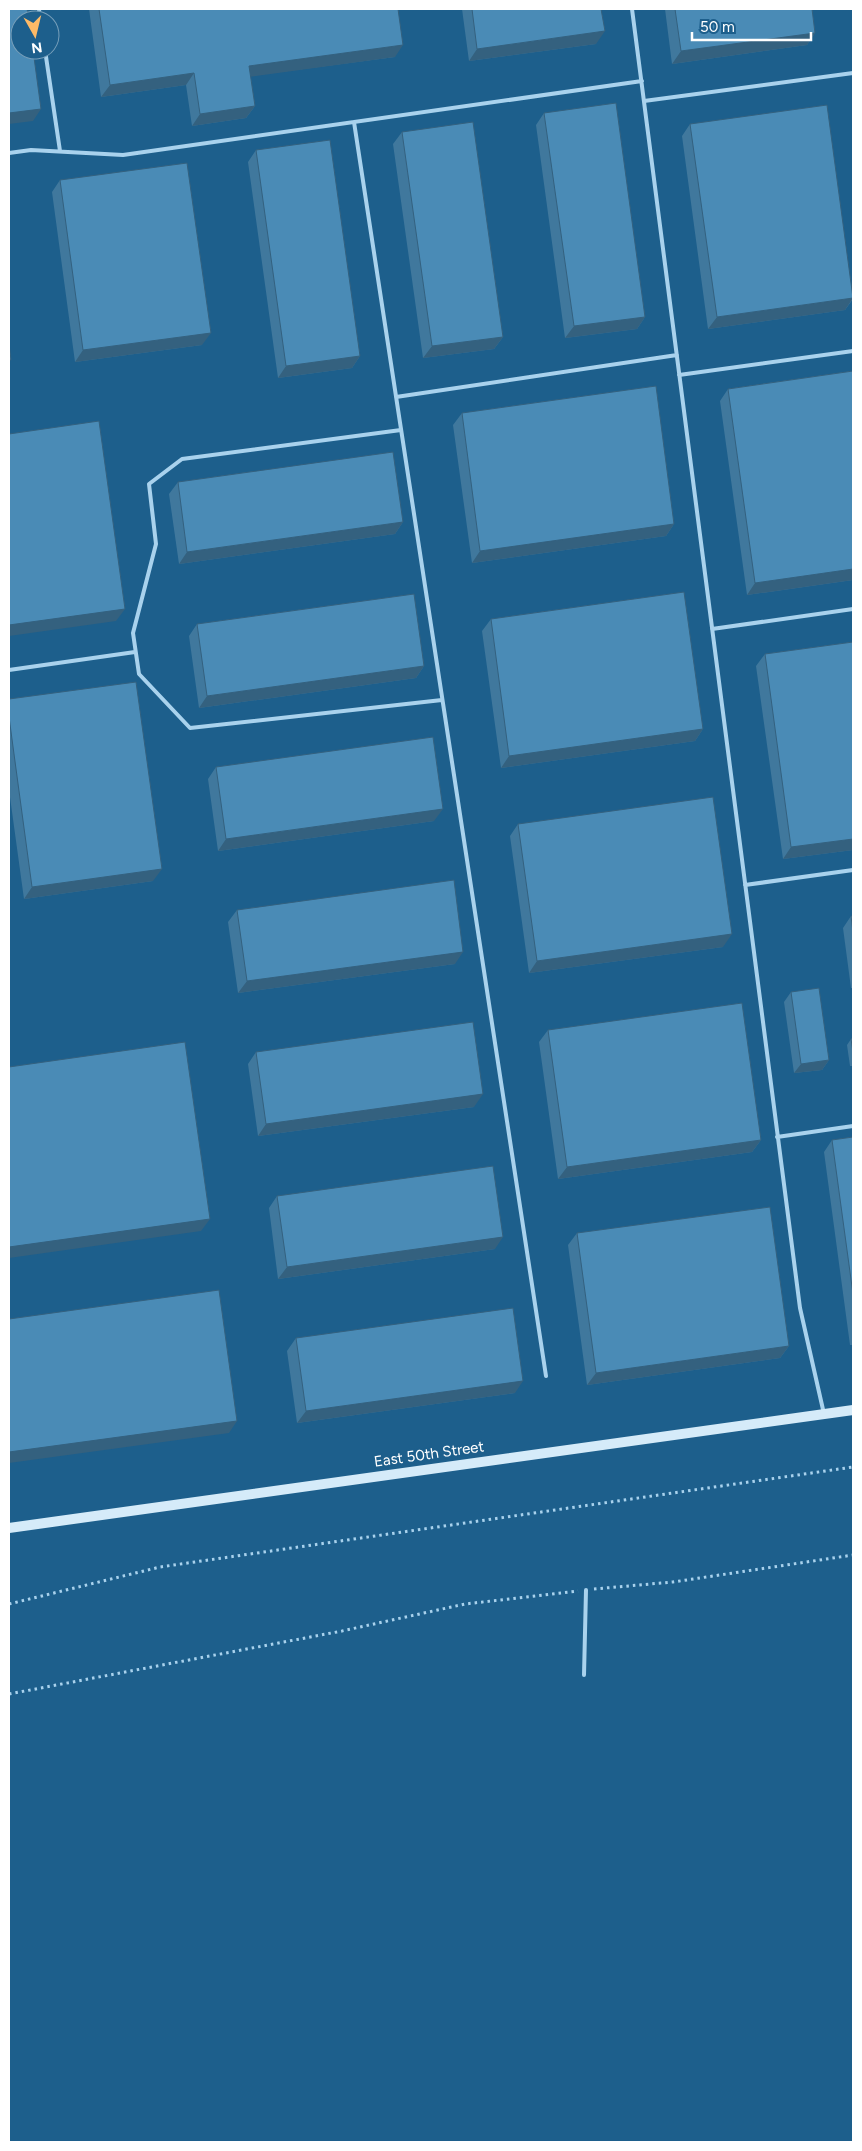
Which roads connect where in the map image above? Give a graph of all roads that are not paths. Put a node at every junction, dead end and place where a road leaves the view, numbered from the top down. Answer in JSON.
{"nodes":[{"id":1,"x":632,"y":9,"type":"edge"},
{"id":2,"x":46,"y":60,"type":"edge"},
{"id":3,"x":853,"y":73,"type":"edge"},
{"id":4,"x":642,"y":81,"type":"junction"},
{"id":5,"x":644,"y":101,"type":"junction"},
{"id":6,"x":354,"y":122,"type":"junction"},
{"id":7,"x":60,"y":151,"type":"junction"},
{"id":8,"x":9,"y":153,"type":"edge"},
{"id":9,"x":853,"y":351,"type":"edge"},
{"id":10,"x":677,"y":355,"type":"junction"},
{"id":11,"x":679,"y":375,"type":"junction"},
{"id":12,"x":396,"y":397,"type":"junction"},
{"id":13,"x":401,"y":430,"type":"junction"},
{"id":14,"x":853,"y":609,"type":"edge"},
{"id":15,"x":712,"y":629,"type":"junction"},
{"id":16,"x":136,"y":652,"type":"junction"},
{"id":17,"x":9,"y":670,"type":"edge"},
{"id":18,"x":442,"y":700,"type":"junction"},
{"id":19,"x":853,"y":870,"type":"edge"},
{"id":20,"x":745,"y":886,"type":"junction"},
{"id":21,"x":853,"y":1126,"type":"edge"},
{"id":22,"x":778,"y":1137,"type":"junction"},
{"id":23,"x":546,"y":1376,"type":"dead end"},
{"id":24,"x":853,"y":1410,"type":"edge"},
{"id":25,"x":824,"y":1414,"type":"junction"},
{"id":26,"x":9,"y":1528,"type":"edge"},
{"id":27,"x":586,"y":1590,"type":"road end"},
{"id":28,"x":584,"y":1675,"type":"dead end"}],
"edges":[{"from":1,"to":4,"type":"lane"},
{"from":2,"to":7,"type":"lane"},
{"from":3,"to":5,"type":"lane"},
{"from":4,"to":5,"type":"lane"},
{"from":4,"to":6,"type":"lane"},
{"from":5,"to":10,"type":"lane"},
{"from":6,"to":7,"type":"lane"},
{"from":6,"to":12,"type":"lane"},
{"from":7,"to":8,"type":"lane"},
{"from":9,"to":11,"type":"lane"},
{"from":10,"to":11,"type":"lane"},
{"from":10,"to":12,"type":"lane"},
{"from":11,"to":15,"type":"lane"},
{"from":12,"to":13,"type":"lane"},
{"from":13,"to":16,"type":"lane"},
{"from":13,"to":18,"type":"lane"},
{"from":14,"to":15,"type":"lane"},
{"from":15,"to":20,"type":"lane"},
{"from":16,"to":17,"type":"lane"},
{"from":16,"to":18,"type":"lane"},
{"from":18,"to":23,"type":"lane"},
{"from":19,"to":20,"type":"lane"},
{"from":20,"to":22,"type":"lane"},
{"from":21,"to":22,"type":"lane"},
{"from":22,"to":25,"type":"lane"},
{"from":24,"to":25,"type":"main road","name":"East 50th Street"},
{"from":25,"to":26,"type":"main road","name":"East 50th Street"},
{"from":27,"to":28,"type":"lane"}]}
